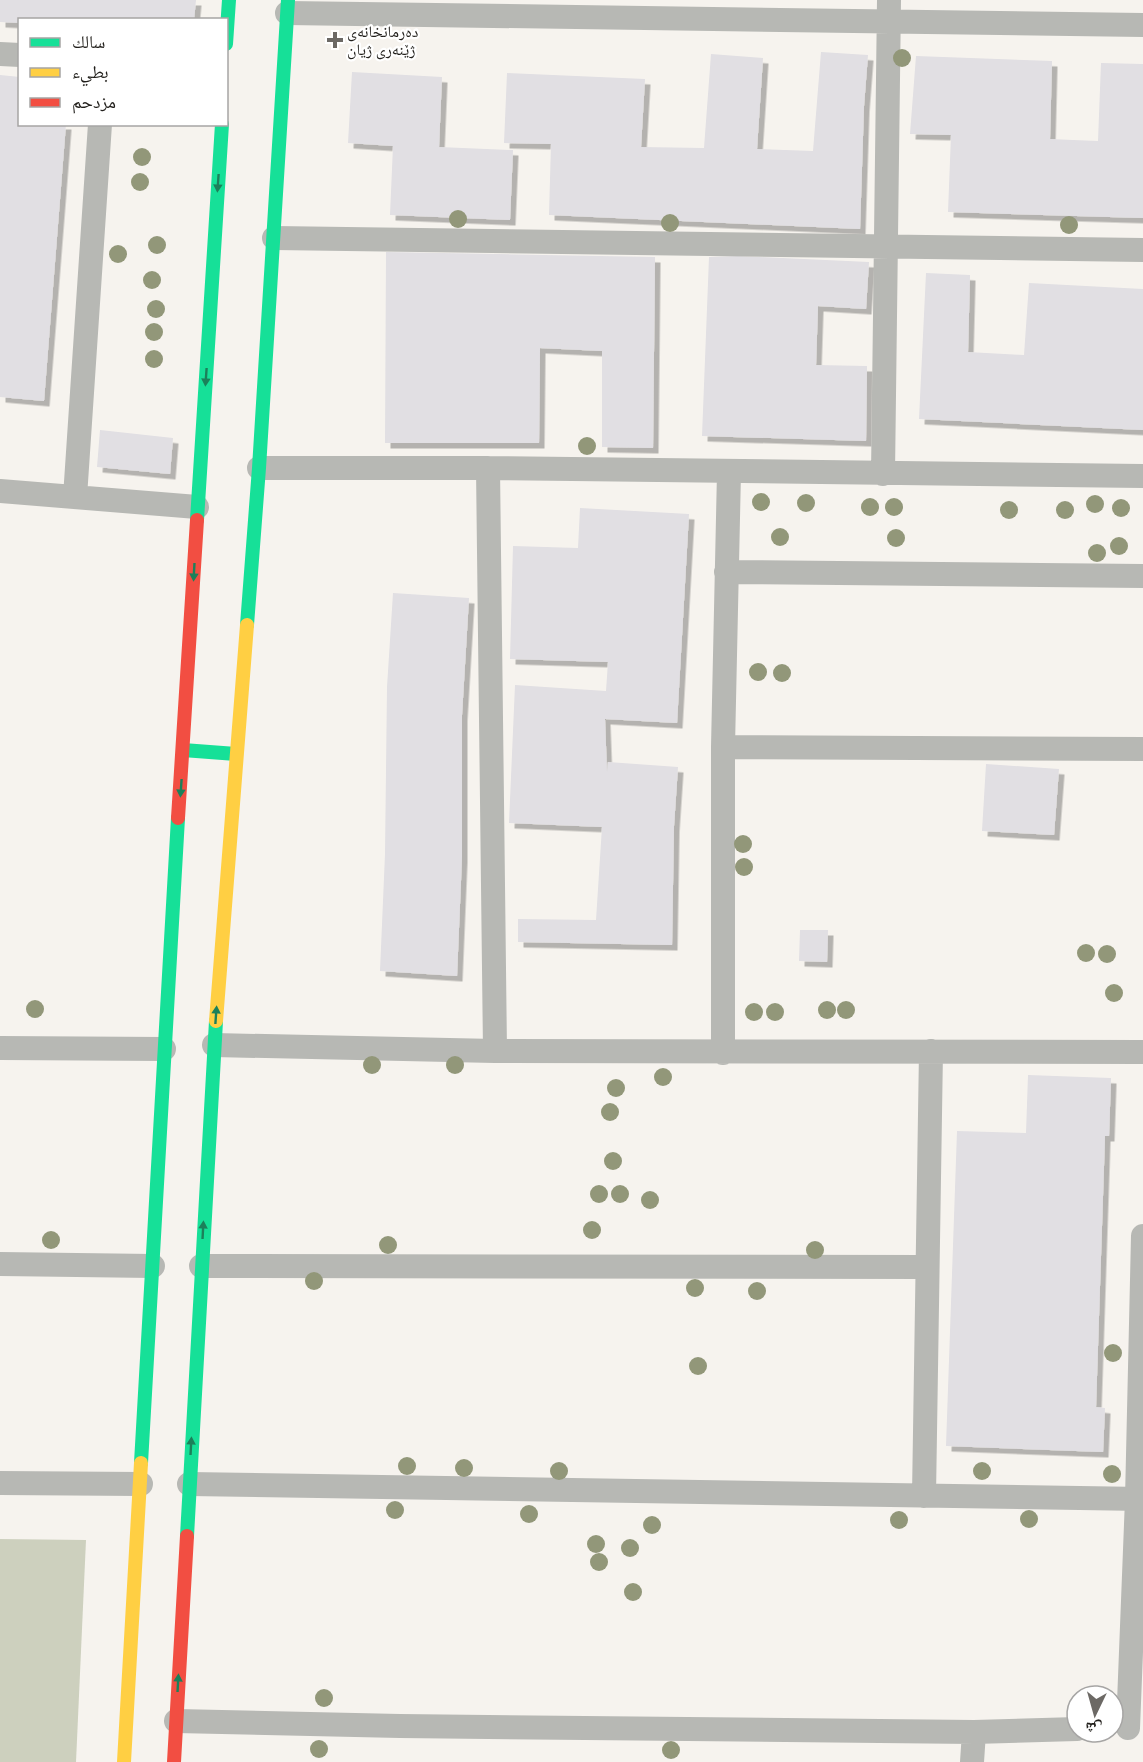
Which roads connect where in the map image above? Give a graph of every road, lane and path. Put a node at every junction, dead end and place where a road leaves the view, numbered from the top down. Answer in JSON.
{"nodes":[{"id":1,"x":229,"y":0,"type":"edge"},
{"id":2,"x":288,"y":6,"type":"edge"},
{"id":3,"x":387,"y":7,"type":"edge"},
{"id":4,"x":889,"y":11,"type":"edge"},
{"id":5,"x":228,"y":18,"type":"edge"},
{"id":6,"x":1143,"y":25,"type":"edge"},
{"id":7,"x":0,"y":54,"type":"edge"},
{"id":8,"x":18,"y":55,"type":"edge"},
{"id":9,"x":100,"y":126,"type":"edge"},
{"id":10,"x":222,"y":126,"type":"edge"},
{"id":11,"x":274,"y":238,"type":"junction"},
{"id":12,"x":887,"y":247,"type":"junction"},
{"id":13,"x":1143,"y":250,"type":"edge"},
{"id":14,"x":259,"y":468,"type":"junction"},
{"id":15,"x":488,"y":468,"type":"junction"},
{"id":16,"x":729,"y":472,"type":"junction"},
{"id":17,"x":883,"y":474,"type":"junction"},
{"id":18,"x":1143,"y":476,"type":"edge"},
{"id":19,"x":0,"y":491,"type":"edge"},
{"id":20,"x":75,"y":497,"type":"junction"},
{"id":21,"x":197,"y":507,"type":"junction"},
{"id":22,"x":726,"y":572,"type":"junction"},
{"id":23,"x":1143,"y":576,"type":"edge"},
{"id":24,"x":723,"y":747,"type":"junction"},
{"id":25,"x":1143,"y":749,"type":"edge"},
{"id":26,"x":183,"y":750,"type":"junction"},
{"id":27,"x":236,"y":754,"type":"junction"},
{"id":28,"x":214,"y":1045,"type":"junction"},
{"id":29,"x":0,"y":1048,"type":"edge"},
{"id":30,"x":165,"y":1049,"type":"junction"},
{"id":31,"x":495,"y":1051,"type":"junction"},
{"id":32,"x":931,"y":1051,"type":"junction"},
{"id":33,"x":1143,"y":1052,"type":"edge"},
{"id":34,"x":723,"y":1053,"type":"junction"},
{"id":35,"x":1143,"y":1236,"type":"edge"},
{"id":36,"x":0,"y":1264,"type":"edge"},
{"id":37,"x":153,"y":1266,"type":"junction"},
{"id":38,"x":201,"y":1266,"type":"junction"},
{"id":39,"x":927,"y":1267,"type":"junction"},
{"id":40,"x":0,"y":1483,"type":"edge"},
{"id":41,"x":141,"y":1484,"type":"junction"},
{"id":42,"x":189,"y":1484,"type":"junction"},
{"id":43,"x":924,"y":1496,"type":"junction"},
{"id":44,"x":1140,"y":1499,"type":"edge"},
{"id":45,"x":176,"y":1721,"type":"junction"},
{"id":46,"x":1128,"y":1728,"type":"edge"},
{"id":47,"x":1065,"y":1729,"type":"edge"},
{"id":48,"x":974,"y":1732,"type":"junction"},
{"id":49,"x":124,"y":1762,"type":"edge"},
{"id":50,"x":174,"y":1762,"type":"edge"},
{"id":51,"x":972,"y":1762,"type":"edge"}],
"edges":[{"from":1,"to":5,"type":"street"},
{"from":2,"to":3,"type":"street"},
{"from":2,"to":11,"type":"street"},
{"from":3,"to":4,"type":"street"},
{"from":4,"to":6,"type":"street"},
{"from":4,"to":12,"type":"street"},
{"from":7,"to":8,"type":"street"},
{"from":9,"to":20,"type":"street"},
{"from":10,"to":21,"type":"street","one_way":true},
{"from":11,"to":12,"type":"street"},
{"from":11,"to":14,"type":"street"},
{"from":12,"to":13,"type":"street"},
{"from":12,"to":17,"type":"street"},
{"from":14,"to":15,"type":"street"},
{"from":14,"to":27,"type":"street"},
{"from":15,"to":16,"type":"street"},
{"from":15,"to":31,"type":"street"},
{"from":16,"to":17,"type":"street"},
{"from":16,"to":22,"type":"street"},
{"from":17,"to":18,"type":"street"},
{"from":19,"to":20,"type":"street"},
{"from":20,"to":21,"type":"street"},
{"from":21,"to":26,"type":"street","one_way":true},
{"from":22,"to":23,"type":"street"},
{"from":22,"to":24,"type":"street"},
{"from":24,"to":25,"type":"street"},
{"from":24,"to":34,"type":"street"},
{"from":26,"to":27,"type":"street"},
{"from":26,"to":30,"type":"street","one_way":true},
{"from":28,"to":27,"type":"street","one_way":true},
{"from":28,"to":31,"type":"street"},
{"from":38,"to":28,"type":"street","one_way":true},
{"from":29,"to":30,"type":"street"},
{"from":30,"to":37,"type":"street"},
{"from":31,"to":34,"type":"street"},
{"from":32,"to":33,"type":"street"},
{"from":32,"to":34,"type":"street"},
{"from":32,"to":39,"type":"street"},
{"from":35,"to":44,"type":"street"},
{"from":36,"to":37,"type":"street"},
{"from":37,"to":41,"type":"street"},
{"from":38,"to":39,"type":"street"},
{"from":42,"to":38,"type":"street","one_way":true},
{"from":39,"to":43,"type":"street"},
{"from":40,"to":41,"type":"street"},
{"from":41,"to":49,"type":"street"},
{"from":42,"to":43,"type":"street"},
{"from":45,"to":42,"type":"street","one_way":true},
{"from":43,"to":44,"type":"street"},
{"from":44,"to":46,"type":"street"},
{"from":45,"to":48,"type":"street"},
{"from":45,"to":50,"type":"street"},
{"from":47,"to":48,"type":"street"},
{"from":48,"to":51,"type":"street"}]}
